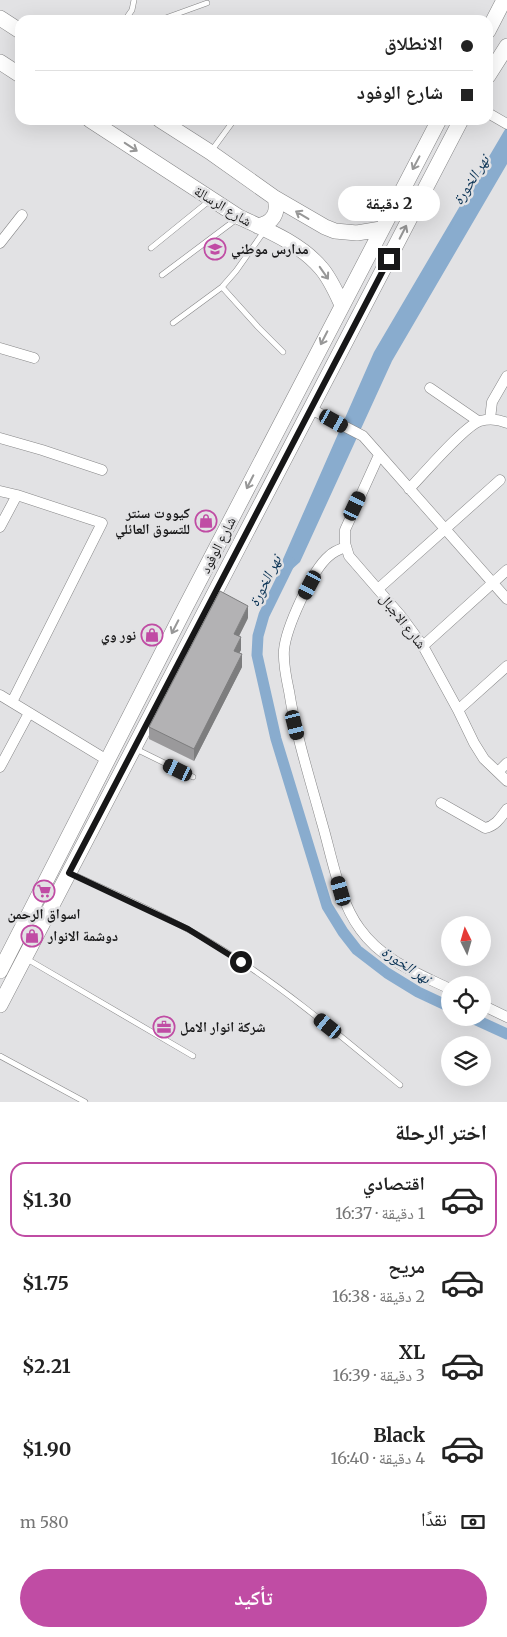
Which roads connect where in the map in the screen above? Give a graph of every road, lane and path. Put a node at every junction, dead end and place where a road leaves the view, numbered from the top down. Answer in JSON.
{"nodes":[{"id":1,"x":134,"y":0,"type":"edge"},
{"id":2,"x":504,"y":0,"type":"edge"},
{"id":3,"x":207,"y":2,"type":"dead end"},
{"id":4,"x":128,"y":15,"type":"edge"},
{"id":5,"x":173,"y":15,"type":"edge"},
{"id":6,"x":0,"y":18,"type":"edge"},
{"id":7,"x":493,"y":21,"type":"edge"},
{"id":8,"x":15,"y":28,"type":"edge"},
{"id":9,"x":507,"y":46,"type":"edge"},
{"id":10,"x":0,"y":62,"type":"edge"},
{"id":11,"x":493,"y":68,"type":"edge"},
{"id":12,"x":15,"y":71,"type":"edge"},
{"id":13,"x":493,"y":116,"type":"edge"},
{"id":14,"x":505,"y":123,"type":"edge"},
{"id":15,"x":98,"y":125,"type":"edge"},
{"id":16,"x":168,"y":125,"type":"edge"},
{"id":17,"x":230,"y":125,"type":"edge"},
{"id":18,"x":436,"y":125,"type":"edge"},
{"id":19,"x":458,"y":125,"type":"edge"},
{"id":20,"x":210,"y":152,"type":"junction"},
{"id":21,"x":275,"y":198,"type":"junction"},
{"id":22,"x":211,"y":199,"type":"junction"},
{"id":23,"x":22,"y":215,"type":"dead end"},
{"id":24,"x":239,"y":218,"type":"junction"},
{"id":25,"x":262,"y":228,"type":"junction"},
{"id":26,"x":381,"y":229,"type":"junction"},
{"id":27,"x":0,"y":243,"type":"edge"},
{"id":28,"x":151,"y":248,"type":"dead end"},
{"id":29,"x":162,"y":275,"type":"dead end"},
{"id":30,"x":222,"y":287,"type":"junction"},
{"id":31,"x":342,"y":305,"type":"junction"},
{"id":32,"x":173,"y":323,"type":"dead end"},
{"id":33,"x":0,"y":348,"type":"edge"},
{"id":34,"x":283,"y":352,"type":"dead end"},
{"id":35,"x":34,"y":358,"type":"dead end"},
{"id":36,"x":507,"y":376,"type":"edge"},
{"id":37,"x":430,"y":388,"type":"dead end"},
{"id":38,"x":312,"y":409,"type":"junction"},
{"id":39,"x":490,"y":418,"type":"junction"},
{"id":40,"x":478,"y":421,"type":"junction"},
{"id":41,"x":507,"y":423,"type":"edge"},
{"id":42,"x":0,"y":438,"type":"edge"},
{"id":43,"x":379,"y":455,"type":"junction"},
{"id":44,"x":102,"y":470,"type":"dead end"},
{"id":45,"x":500,"y":480,"type":"dead end"},
{"id":46,"x":409,"y":489,"type":"junction"},
{"id":47,"x":0,"y":491,"type":"edge"},
{"id":48,"x":17,"y":495,"type":"junction"},
{"id":49,"x":0,"y":527,"type":"edge"},
{"id":50,"x":444,"y":530,"type":"junction"},
{"id":51,"x":346,"y":547,"type":"junction"},
{"id":52,"x":507,"y":570,"type":"edge"},
{"id":53,"x":493,"y":583,"type":"junction"},
{"id":54,"x":378,"y":589,"type":"junction"},
{"id":55,"x":507,"y":600,"type":"edge"},
{"id":56,"x":423,"y":646,"type":"junction"},
{"id":57,"x":507,"y":666,"type":"edge"},
{"id":58,"x":0,"y":695,"type":"edge"},
{"id":59,"x":12,"y":702,"type":"junction"},
{"id":60,"x":458,"y":710,"type":"junction"},
{"id":61,"x":29,"y":713,"type":"junction"},
{"id":62,"x":133,"y":748,"type":"junction"},
{"id":63,"x":107,"y":760,"type":"junction"},
{"id":64,"x":507,"y":763,"type":"edge"},
{"id":65,"x":0,"y":767,"type":"edge"},
{"id":66,"x":498,"y":772,"type":"junction"},
{"id":67,"x":193,"y":777,"type":"dead end"},
{"id":68,"x":507,"y":781,"type":"edge"},
{"id":69,"x":441,"y":803,"type":"dead end"},
{"id":70,"x":507,"y":809,"type":"edge"},
{"id":71,"x":69,"y":873,"type":"junction"},
{"id":72,"x":24,"y":958,"type":"junction"},
{"id":73,"x":0,"y":971,"type":"edge"},
{"id":74,"x":441,"y":985,"type":"edge"},
{"id":75,"x":0,"y":1005,"type":"edge"},
{"id":76,"x":491,"y":1009,"type":"edge"},
{"id":77,"x":507,"y":1017,"type":"edge"},
{"id":78,"x":0,"y":1056,"type":"edge"},
{"id":79,"x":193,"y":1056,"type":"dead end"},
{"id":80,"x":400,"y":1085,"type":"dead end"},
{"id":81,"x":85,"y":1102,"type":"edge"}],
"edges":[{"from":1,"to":4,"type":"lane"},
{"from":2,"to":7,"type":"main road"},
{"from":3,"to":5,"type":"lane"},
{"from":6,"to":8,"type":"main road"},
{"from":9,"to":11,"type":"main road"},
{"from":10,"to":12,"type":"main road"},
{"from":13,"to":14,"type":"street"},
{"from":15,"to":22,"type":"main road","name":"شارع الرسالة","one_way":true},
{"from":16,"to":20,"type":"main road"},
{"from":17,"to":20,"type":"lane"},
{"from":18,"to":26,"type":"main road","name":"شارع الوفود","one_way":true},
{"from":38,"to":19,"type":"main road","name":"شارع الوفود","one_way":true},
{"from":20,"to":21,"type":"main road"},
{"from":21,"to":25,"type":"main road"},
{"from":26,"to":21,"type":"main road","one_way":true},
{"from":22,"to":24,"type":"main road","name":"شارع الرسالة"},
{"from":22,"to":28,"type":"lane"},
{"from":23,"to":27,"type":"street"},
{"from":24,"to":25,"type":"main road","name":"شارع الرسالة"},
{"from":24,"to":29,"type":"lane"},
{"from":25,"to":30,"type":"lane"},
{"from":25,"to":31,"type":"main road","name":"شارع الرسالة","one_way":true},
{"from":26,"to":31,"type":"main road","name":"شارع الوفود"},
{"from":30,"to":32,"type":"lane"},
{"from":30,"to":34,"type":"lane"},
{"from":31,"to":63,"type":"main road","name":"شارع الوفود","one_way":true},
{"from":33,"to":35,"type":"street"},
{"from":36,"to":39,"type":"street"},
{"from":37,"to":40,"type":"street"},
{"from":38,"to":43,"type":"street"},
{"from":38,"to":62,"type":"main road","name":"شارع الوفود"},
{"from":39,"to":40,"type":"street"},
{"from":39,"to":41,"type":"street"},
{"from":40,"to":46,"type":"street"},
{"from":42,"to":44,"type":"street"},
{"from":43,"to":46,"type":"street"},
{"from":43,"to":51,"type":"street"},
{"from":45,"to":50,"type":"street"},
{"from":46,"to":50,"type":"street"},
{"from":47,"to":48,"type":"street"},
{"from":48,"to":49,"type":"street"},
{"from":48,"to":59,"type":"street"},
{"from":50,"to":53,"type":"street"},
{"from":50,"to":54,"type":"street"},
{"from":51,"to":54,"type":"street","name":"شارع الاجبال"},
{"from":51,"to":74,"type":"street"},
{"from":52,"to":53,"type":"street"},
{"from":53,"to":55,"type":"street"},
{"from":53,"to":56,"type":"street"},
{"from":54,"to":56,"type":"street","name":"شارع الاجبال"},
{"from":56,"to":60,"type":"street","name":"شارع الاجبال"},
{"from":57,"to":60,"type":"street"},
{"from":58,"to":59,"type":"street"},
{"from":59,"to":61,"type":"street"},
{"from":60,"to":66,"type":"street","name":"شارع الاجبال"},
{"from":61,"to":63,"type":"street"},
{"from":61,"to":65,"type":"street"},
{"from":62,"to":67,"type":"lane"},
{"from":62,"to":71,"type":"main road","name":"شارع الوفود"},
{"from":63,"to":73,"type":"main road","name":"شارع الوفود"},
{"from":64,"to":66,"type":"street"},
{"from":66,"to":68,"type":"street","name":"شارع الاجبال"},
{"from":69,"to":70,"type":"street"},
{"from":71,"to":72,"type":"main road","name":"شارع الوفود"},
{"from":71,"to":80,"type":"lane"},
{"from":72,"to":75,"type":"main road","name":"شارع الوفود"},
{"from":72,"to":79,"type":"lane"},
{"from":76,"to":77,"type":"street"},
{"from":78,"to":81,"type":"lane"}]}
